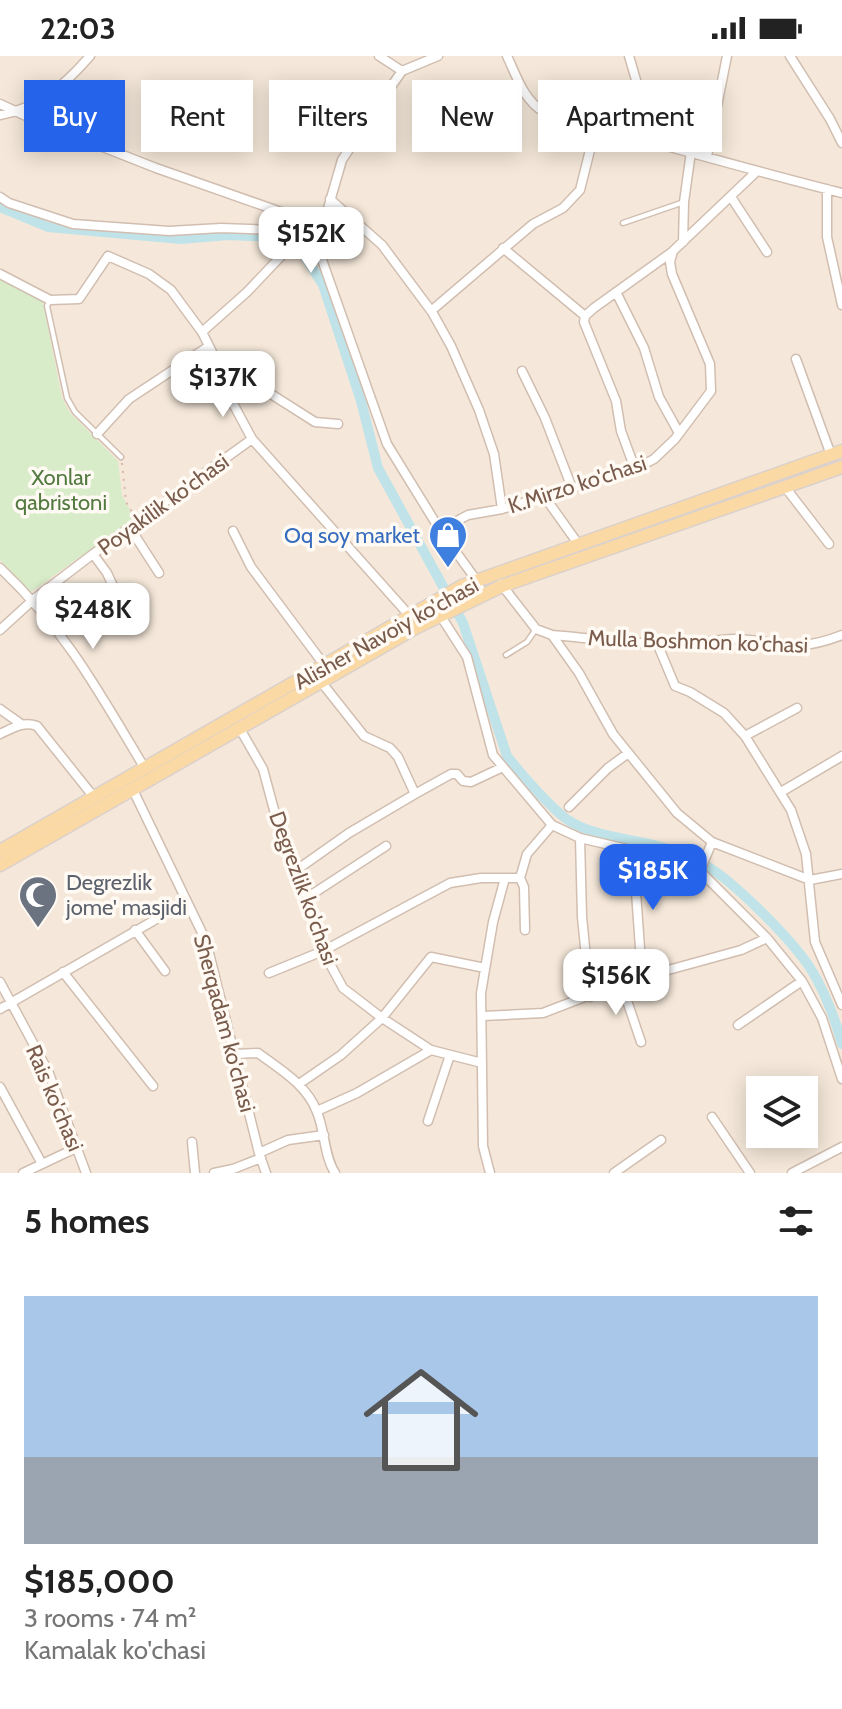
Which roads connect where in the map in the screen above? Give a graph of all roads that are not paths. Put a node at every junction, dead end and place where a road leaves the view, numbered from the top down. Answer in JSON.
{"nodes":[{"id":1,"x":90,"y":56,"type":"edge"},
{"id":2,"x":379,"y":56,"type":"edge"},
{"id":3,"x":438,"y":56,"type":"edge"},
{"id":4,"x":507,"y":56,"type":"edge"},
{"id":5,"x":629,"y":56,"type":"edge"},
{"id":6,"x":727,"y":56,"type":"edge"},
{"id":7,"x":790,"y":56,"type":"edge"},
{"id":8,"x":402,"y":71,"type":"junction"},
{"id":9,"x":636,"y":80,"type":"edge"},
{"id":10,"x":0,"y":104,"type":"edge"},
{"id":11,"x":538,"y":107,"type":"edge"},
{"id":12,"x":14,"y":112,"type":"junction"},
{"id":13,"x":0,"y":115,"type":"edge"},
{"id":14,"x":842,"y":143,"type":"edge"},
{"id":15,"x":590,"y":152,"type":"edge"},
{"id":16,"x":691,"y":152,"type":"joint"},
{"id":17,"x":707,"y":156,"type":"junction"},
{"id":18,"x":756,"y":172,"type":"junction"},
{"id":19,"x":827,"y":189,"type":"junction"},
{"id":20,"x":842,"y":193,"type":"edge"},
{"id":21,"x":0,"y":197,"type":"edge"},
{"id":22,"x":731,"y":197,"type":"junction"},
{"id":23,"x":330,"y":199,"type":"junction"},
{"id":24,"x":684,"y":202,"type":"junction"},
{"id":25,"x":623,"y":223,"type":"dead end"},
{"id":26,"x":301,"y":234,"type":"junction"},
{"id":27,"x":683,"y":242,"type":"junction"},
{"id":28,"x":312,"y":246,"type":"junction"},
{"id":29,"x":503,"y":248,"type":"junction"},
{"id":30,"x":673,"y":251,"type":"junction"},
{"id":31,"x":767,"y":252,"type":"dead end"},
{"id":32,"x":0,"y":274,"type":"edge"},
{"id":33,"x":616,"y":292,"type":"junction"},
{"id":34,"x":50,"y":300,"type":"junction"},
{"id":35,"x":842,"y":305,"type":"edge"},
{"id":36,"x":431,"y":311,"type":"junction"},
{"id":37,"x":585,"y":316,"type":"junction"},
{"id":38,"x":202,"y":332,"type":"junction"},
{"id":39,"x":209,"y":346,"type":"junction"},
{"id":40,"x":796,"y":359,"type":"dead end"},
{"id":41,"x":220,"y":371,"type":"junction"},
{"id":42,"x":522,"y":371,"type":"dead end"},
{"id":43,"x":338,"y":424,"type":"dead end"},
{"id":44,"x":679,"y":433,"type":"junction"},
{"id":45,"x":97,"y":434,"type":"junction"},
{"id":46,"x":252,"y":439,"type":"junction"},
{"id":47,"x":837,"y":453,"type":"edge"},
{"id":48,"x":121,"y":457,"type":"road end"},
{"id":49,"x":842,"y":467,"type":"edge"},
{"id":50,"x":635,"y":469,"type":"junction"},
{"id":51,"x":785,"y":487,"type":"junction"},
{"id":52,"x":572,"y":488,"type":"junction"},
{"id":53,"x":544,"y":496,"type":"junction"},
{"id":54,"x":502,"y":509,"type":"junction"},
{"id":55,"x":134,"y":525,"type":"junction"},
{"id":56,"x":440,"y":530,"type":"junction"},
{"id":57,"x":233,"y":531,"type":"dead end"},
{"id":58,"x":829,"y":544,"type":"dead end"},
{"id":59,"x":579,"y":545,"type":"junction"},
{"id":60,"x":93,"y":554,"type":"junction"},
{"id":61,"x":0,"y":568,"type":"edge"},
{"id":62,"x":159,"y":573,"type":"dead end"},
{"id":63,"x":500,"y":580,"type":"junction"},
{"id":64,"x":477,"y":581,"type":"junction"},
{"id":65,"x":482,"y":594,"type":"junction"},
{"id":66,"x":34,"y":599,"type":"junction"},
{"id":67,"x":122,"y":606,"type":"dead end"},
{"id":68,"x":442,"y":613,"type":"junction"},
{"id":69,"x":409,"y":615,"type":"junction"},
{"id":70,"x":536,"y":629,"type":"junction"},
{"id":71,"x":0,"y":630,"type":"edge"},
{"id":72,"x":552,"y":635,"type":"junction"},
{"id":73,"x":842,"y":635,"type":"edge"},
{"id":74,"x":657,"y":643,"type":"junction"},
{"id":75,"x":506,"y":655,"type":"dead end"},
{"id":76,"x":325,"y":666,"type":"junction"},
{"id":77,"x":322,"y":683,"type":"junction"},
{"id":78,"x":797,"y":708,"type":"dead end"},
{"id":79,"x":0,"y":709,"type":"edge"},
{"id":80,"x":21,"y":724,"type":"junction"},
{"id":81,"x":240,"y":729,"type":"junction"},
{"id":82,"x":0,"y":734,"type":"edge"},
{"id":83,"x":745,"y":736,"type":"junction"},
{"id":84,"x":627,"y":754,"type":"junction"},
{"id":85,"x":842,"y":756,"type":"edge"},
{"id":86,"x":144,"y":767,"type":"junction"},
{"id":87,"x":503,"y":767,"type":"junction"},
{"id":88,"x":133,"y":790,"type":"junction"},
{"id":89,"x":781,"y":792,"type":"junction"},
{"id":90,"x":415,"y":794,"type":"junction"},
{"id":91,"x":93,"y":796,"type":"junction"},
{"id":92,"x":569,"y":807,"type":"dead end"},
{"id":93,"x":552,"y":825,"type":"junction"},
{"id":94,"x":580,"y":838,"type":"junction"},
{"id":95,"x":712,"y":842,"type":"junction"},
{"id":96,"x":386,"y":846,"type":"dead end"},
{"id":97,"x":633,"y":850,"type":"junction"},
{"id":98,"x":0,"y":851,"type":"edge"},
{"id":99,"x":0,"y":865,"type":"edge"},
{"id":100,"x":298,"y":869,"type":"junction"},
{"id":101,"x":700,"y":871,"type":"junction"},
{"id":102,"x":842,"y":874,"type":"edge"},
{"id":103,"x":505,"y":878,"type":"junction"},
{"id":104,"x":520,"y":878,"type":"junction"},
{"id":105,"x":810,"y":880,"type":"junction"},
{"id":106,"x":308,"y":897,"type":"junction"},
{"id":107,"x":186,"y":902,"type":"junction"},
{"id":108,"x":135,"y":930,"type":"junction"},
{"id":109,"x":525,"y":930,"type":"dead end"},
{"id":110,"x":767,"y":938,"type":"junction"},
{"id":111,"x":323,"y":951,"type":"junction"},
{"id":112,"x":485,"y":968,"type":"junction"},
{"id":113,"x":165,"y":971,"type":"dead end"},
{"id":114,"x":63,"y":972,"type":"junction"},
{"id":115,"x":269,"y":973,"type":"dead end"},
{"id":116,"x":642,"y":976,"type":"junction"},
{"id":117,"x":802,"y":981,"type":"junction"},
{"id":118,"x":0,"y":982,"type":"edge"},
{"id":119,"x":621,"y":983,"type":"junction"},
{"id":120,"x":590,"y":997,"type":"junction"},
{"id":121,"x":11,"y":1002,"type":"junction"},
{"id":122,"x":842,"y":1005,"type":"edge"},
{"id":123,"x":0,"y":1009,"type":"edge"},
{"id":124,"x":483,"y":1016,"type":"junction"},
{"id":125,"x":382,"y":1018,"type":"junction"},
{"id":126,"x":738,"y":1025,"type":"dead end"},
{"id":127,"x":641,"y":1042,"type":"dead end"},
{"id":128,"x":431,"y":1050,"type":"junction"},
{"id":129,"x":236,"y":1054,"type":"junction"},
{"id":130,"x":450,"y":1055,"type":"junction"},
{"id":131,"x":482,"y":1063,"type":"junction"},
{"id":132,"x":842,"y":1079,"type":"edge"},
{"id":133,"x":299,"y":1084,"type":"junction"},
{"id":134,"x":153,"y":1086,"type":"dead end"},
{"id":135,"x":0,"y":1087,"type":"edge"},
{"id":136,"x":317,"y":1111,"type":"junction"},
{"id":137,"x":712,"y":1117,"type":"dead end"},
{"id":138,"x":428,"y":1121,"type":"dead end"},
{"id":139,"x":324,"y":1135,"type":"junction"},
{"id":140,"x":661,"y":1140,"type":"dead end"},
{"id":141,"x":192,"y":1142,"type":"dead end"},
{"id":142,"x":842,"y":1147,"type":"edge"},
{"id":143,"x":76,"y":1148,"type":"junction"},
{"id":144,"x":260,"y":1156,"type":"junction"},
{"id":145,"x":41,"y":1162,"type":"junction"},
{"id":146,"x":23,"y":1173,"type":"edge"},
{"id":147,"x":86,"y":1173,"type":"edge"},
{"id":148,"x":195,"y":1173,"type":"edge"},
{"id":149,"x":214,"y":1173,"type":"edge"},
{"id":150,"x":266,"y":1173,"type":"edge"},
{"id":151,"x":335,"y":1173,"type":"edge"},
{"id":152,"x":490,"y":1173,"type":"edge"},
{"id":153,"x":614,"y":1173,"type":"edge"},
{"id":154,"x":750,"y":1173,"type":"edge"},
{"id":155,"x":792,"y":1173,"type":"edge"}],
"edges":[{"from":1,"to":12,"type":"street"},
{"from":2,"to":8,"type":"street"},
{"from":3,"to":8,"type":"street"},
{"from":4,"to":11,"type":"street"},
{"from":5,"to":9,"type":"street"},
{"from":6,"to":17,"type":"street"},
{"from":7,"to":14,"type":"street"},
{"from":8,"to":23,"type":"street"},
{"from":10,"to":12,"type":"street"},
{"from":12,"to":13,"type":"street"},
{"from":12,"to":26,"type":"street"},
{"from":15,"to":29,"type":"street"},
{"from":16,"to":17,"type":"street"},
{"from":16,"to":24,"type":"street"},
{"from":17,"to":18,"type":"street"},
{"from":18,"to":19,"type":"street"},
{"from":18,"to":22,"type":"street"},
{"from":19,"to":20,"type":"street"},
{"from":19,"to":35,"type":"street"},
{"from":21,"to":26,"type":"street"},
{"from":22,"to":27,"type":"street"},
{"from":22,"to":31,"type":"street"},
{"from":23,"to":28,"type":"street"},
{"from":23,"to":36,"type":"street"},
{"from":24,"to":25,"type":"lane"},
{"from":24,"to":27,"type":"street"},
{"from":26,"to":28,"type":"street"},
{"from":26,"to":38,"type":"street"},
{"from":27,"to":30,"type":"street"},
{"from":28,"to":56,"type":"street"},
{"from":29,"to":36,"type":"street"},
{"from":29,"to":37,"type":"street"},
{"from":30,"to":33,"type":"street"},
{"from":30,"to":44,"type":"street","name":"K.Mirzo ko'chasi"},
{"from":32,"to":34,"type":"street"},
{"from":33,"to":37,"type":"street"},
{"from":33,"to":44,"type":"street"},
{"from":34,"to":38,"type":"street"},
{"from":34,"to":45,"type":"lane"},
{"from":36,"to":54,"type":"street"},
{"from":37,"to":50,"type":"street"},
{"from":38,"to":39,"type":"street"},
{"from":39,"to":41,"type":"street"},
{"from":39,"to":45,"type":"street"},
{"from":40,"to":47,"type":"street"},
{"from":41,"to":43,"type":"street"},
{"from":41,"to":46,"type":"street"},
{"from":42,"to":52,"type":"street"},
{"from":44,"to":50,"type":"street","name":"K.Mirzo ko'chasi"},
{"from":45,"to":48,"type":"lane"},
{"from":46,"to":55,"type":"street","name":"Poyakilik ko'chasi"},
{"from":46,"to":69,"type":"street"},
{"from":47,"to":59,"type":"main road","name":"Alisher Navoiy ko'chasi"},
{"from":49,"to":51,"type":"main road","name":"Alisher Navoiy ko'chasi"},
{"from":50,"to":52,"type":"street","name":"K.Mirzo ko'chasi"},
{"from":51,"to":58,"type":"street"},
{"from":51,"to":63,"type":"main road","name":"Alisher Navoiy ko'chasi"},
{"from":52,"to":53,"type":"street","name":"K.Mirzo ko'chasi"},
{"from":53,"to":54,"type":"street","name":"K.Mirzo ko'chasi"},
{"from":53,"to":59,"type":"street"},
{"from":54,"to":56,"type":"street","name":"K.Mirzo ko'chasi"},
{"from":55,"to":60,"type":"street","name":"Poyakilik ko'chasi"},
{"from":55,"to":62,"type":"street"},
{"from":56,"to":64,"type":"street"},
{"from":57,"to":76,"type":"street"},
{"from":59,"to":63,"type":"main road","name":"Alisher Navoiy ko'chasi"},
{"from":60,"to":66,"type":"street","name":"Poyakilik ko'chasi"},
{"from":60,"to":67,"type":"street"},
{"from":61,"to":66,"type":"street"},
{"from":63,"to":64,"type":"main road","name":"Alisher Navoiy ko'chasi"},
{"from":63,"to":65,"type":"main road","name":"Alisher Navoiy ko'chasi"},
{"from":63,"to":70,"type":"street"},
{"from":64,"to":65,"type":"street"},
{"from":64,"to":69,"type":"main road","name":"Alisher Navoiy ko'chasi"},
{"from":65,"to":68,"type":"main road","name":"Alisher Navoiy ko'chasi"},
{"from":66,"to":71,"type":"street","name":"Poyakilik ko'chasi"},
{"from":66,"to":86,"type":"street"},
{"from":68,"to":77,"type":"main road","name":"Alisher Navoiy ko'chasi"},
{"from":68,"to":87,"type":"street"},
{"from":69,"to":76,"type":"main road","name":"Alisher Navoiy ko'chasi"},
{"from":70,"to":72,"type":"street","name":"Mulla Boshmon ko'chasi"},
{"from":70,"to":75,"type":"lane"},
{"from":72,"to":74,"type":"street","name":"Mulla Boshmon ko'chasi"},
{"from":72,"to":84,"type":"street"},
{"from":73,"to":74,"type":"street","name":"Mulla Boshmon ko'chasi"},
{"from":74,"to":83,"type":"street"},
{"from":76,"to":86,"type":"main road","name":"Alisher Navoiy ko'chasi"},
{"from":77,"to":81,"type":"main road","name":"Alisher Navoiy ko'chasi"},
{"from":77,"to":90,"type":"street"},
{"from":78,"to":83,"type":"street"},
{"from":79,"to":80,"type":"street"},
{"from":80,"to":82,"type":"street"},
{"from":80,"to":91,"type":"street"},
{"from":81,"to":88,"type":"main road","name":"Alisher Navoiy ko'chasi"},
{"from":81,"to":100,"type":"street","name":"Degrezlik ko'chasi"},
{"from":83,"to":89,"type":"street"},
{"from":84,"to":92,"type":"street"},
{"from":84,"to":95,"type":"street"},
{"from":85,"to":89,"type":"street"},
{"from":86,"to":91,"type":"main road","name":"Alisher Navoiy ko'chasi"},
{"from":87,"to":90,"type":"street"},
{"from":87,"to":93,"type":"street"},
{"from":88,"to":99,"type":"main road","name":"Alisher Navoiy ko'chasi"},
{"from":88,"to":107,"type":"street","name":"Sherqadam ko'chasi"},
{"from":89,"to":105,"type":"street"},
{"from":90,"to":100,"type":"street"},
{"from":91,"to":98,"type":"main road","name":"Alisher Navoiy ko'chasi"},
{"from":93,"to":94,"type":"street"},
{"from":93,"to":104,"type":"street"},
{"from":94,"to":97,"type":"street"},
{"from":94,"to":120,"type":"street"},
{"from":95,"to":101,"type":"street"},
{"from":95,"to":105,"type":"street"},
{"from":96,"to":106,"type":"street"},
{"from":97,"to":101,"type":"street"},
{"from":97,"to":116,"type":"street"},
{"from":100,"to":106,"type":"street","name":"Degrezlik ko'chasi"},
{"from":101,"to":110,"type":"street"},
{"from":102,"to":105,"type":"street"},
{"from":103,"to":104,"type":"street"},
{"from":103,"to":111,"type":"street"},
{"from":103,"to":112,"type":"street"},
{"from":104,"to":109,"type":"street"},
{"from":105,"to":122,"type":"street"},
{"from":106,"to":111,"type":"street","name":"Degrezlik ko'chasi"},
{"from":107,"to":108,"type":"street"},
{"from":107,"to":129,"type":"street","name":"Sherqadam ko'chasi"},
{"from":108,"to":113,"type":"street"},
{"from":108,"to":114,"type":"street"},
{"from":110,"to":116,"type":"street"},
{"from":110,"to":117,"type":"street"},
{"from":111,"to":115,"type":"street"},
{"from":111,"to":125,"type":"street","name":"Degrezlik ko'chasi"},
{"from":112,"to":124,"type":"street"},
{"from":112,"to":125,"type":"street"},
{"from":114,"to":121,"type":"street"},
{"from":114,"to":134,"type":"street"},
{"from":116,"to":119,"type":"street"},
{"from":117,"to":126,"type":"street"},
{"from":117,"to":132,"type":"street"},
{"from":118,"to":121,"type":"street","name":"Rais ko'chasi"},
{"from":119,"to":120,"type":"street"},
{"from":119,"to":127,"type":"street"},
{"from":120,"to":124,"type":"street"},
{"from":121,"to":123,"type":"street"},
{"from":121,"to":143,"type":"street","name":"Rais ko'chasi"},
{"from":124,"to":131,"type":"street"},
{"from":125,"to":128,"type":"street","name":"Degrezlik ko'chasi"},
{"from":125,"to":133,"type":"street"},
{"from":128,"to":130,"type":"street","name":"Degrezlik ko'chasi"},
{"from":128,"to":136,"type":"street"},
{"from":129,"to":133,"type":"street"},
{"from":129,"to":144,"type":"street","name":"Sherqadam ko'chasi"},
{"from":130,"to":131,"type":"street","name":"Degrezlik ko'chasi"},
{"from":130,"to":138,"type":"street"},
{"from":131,"to":152,"type":"street"},
{"from":133,"to":136,"type":"street"},
{"from":135,"to":145,"type":"street"},
{"from":136,"to":139,"type":"street"},
{"from":137,"to":154,"type":"street"},
{"from":139,"to":144,"type":"street"},
{"from":139,"to":151,"type":"street"},
{"from":140,"to":153,"type":"street"},
{"from":141,"to":148,"type":"street"},
{"from":142,"to":155,"type":"street"},
{"from":143,"to":145,"type":"street"},
{"from":143,"to":147,"type":"street","name":"Rais ko'chasi"},
{"from":144,"to":149,"type":"street"},
{"from":144,"to":150,"type":"street","name":"Sherqadam ko'chasi"},
{"from":145,"to":146,"type":"street"}]}
